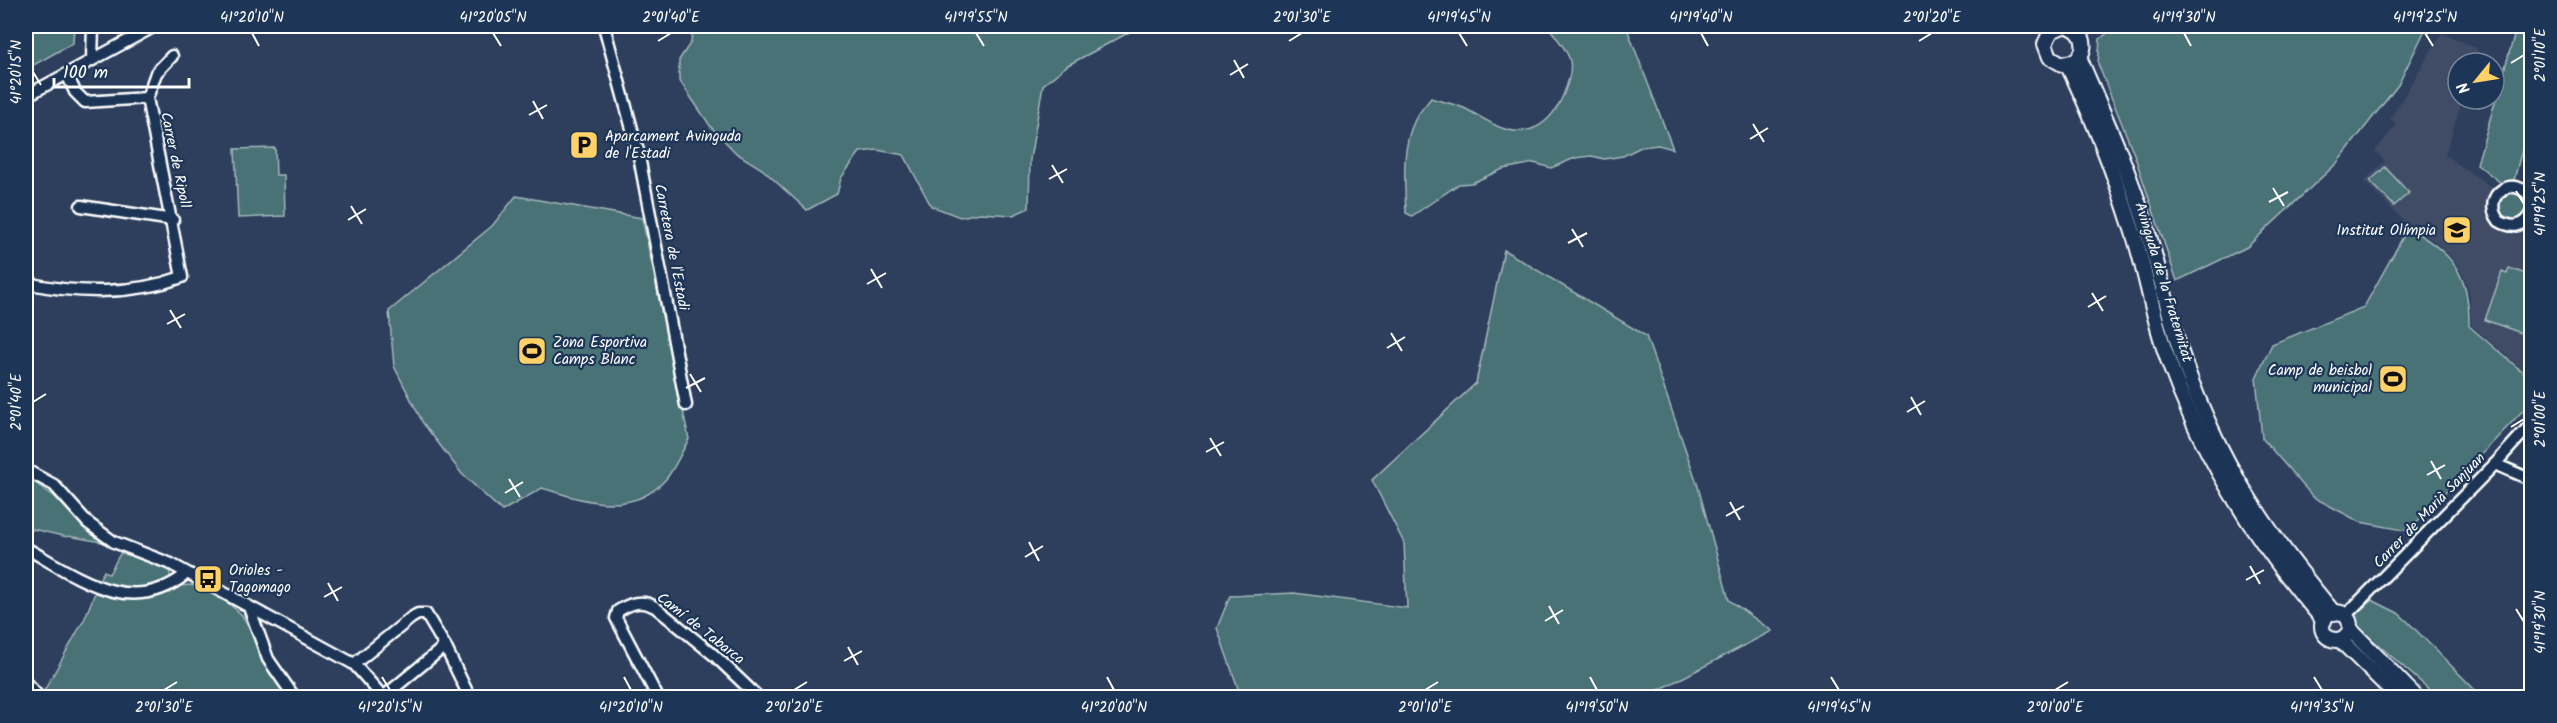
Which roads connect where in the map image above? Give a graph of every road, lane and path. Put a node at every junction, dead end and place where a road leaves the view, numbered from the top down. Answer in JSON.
{"nodes":[{"id":1,"x":93,"y":26,"type":"edge"},
{"id":2,"x":155,"y":26,"type":"edge"},
{"id":3,"x":604,"y":26,"type":"edge"},
{"id":4,"x":2057,"y":27,"type":"edge"},
{"id":5,"x":2085,"y":29,"type":"edge"},
{"id":6,"x":172,"y":56,"type":"dead end"},
{"id":7,"x":92,"y":60,"type":"junction"},
{"id":8,"x":2073,"y":61,"type":"junction"},
{"id":9,"x":67,"y":74,"type":"junction"},
{"id":10,"x":26,"y":92,"type":"edge"},
{"id":11,"x":147,"y":98,"type":"junction"},
{"id":12,"x":2532,"y":200,"type":"edge"},
{"id":13,"x":81,"y":206,"type":"dead end"},
{"id":14,"x":2532,"y":213,"type":"edge"},
{"id":15,"x":173,"y":220,"type":"junction"},
{"id":16,"x":2139,"y":228,"type":"junction"},
{"id":17,"x":26,"y":283,"type":"edge"},
{"id":18,"x":686,"y":405,"type":"dead end"},
{"id":19,"x":2532,"y":423,"type":"edge"},
{"id":20,"x":2495,"y":465,"type":"junction"},
{"id":21,"x":26,"y":470,"type":"edge"},
{"id":22,"x":2532,"y":480,"type":"edge"},
{"id":23,"x":26,"y":548,"type":"edge"},
{"id":24,"x":186,"y":574,"type":"junction"},
{"id":25,"x":250,"y":610,"type":"junction"},
{"id":26,"x":2338,"y":620,"type":"junction"},
{"id":27,"x":2340,"y":640,"type":"junction"},
{"id":28,"x":445,"y":646,"type":"junction"},
{"id":29,"x":354,"y":664,"type":"junction"},
{"id":30,"x":26,"y":684,"type":"edge"},
{"id":31,"x":383,"y":697,"type":"edge"},
{"id":32,"x":470,"y":697,"type":"edge"},
{"id":33,"x":40,"y":698,"type":"edge"},
{"id":34,"x":295,"y":698,"type":"edge"},
{"id":35,"x":658,"y":698,"type":"edge"},
{"id":36,"x":759,"y":698,"type":"edge"},
{"id":37,"x":2399,"y":698,"type":"edge"},
{"id":38,"x":2417,"y":698,"type":"edge"}],
"edges":[{"from":1,"to":7,"type":"street"},
{"from":2,"to":7,"type":"street"},
{"from":3,"to":18,"type":"street","name":"Carretera de l'Estadi"},
{"from":4,"to":5,"type":"street"},
{"from":4,"to":8,"type":"street"},
{"from":5,"to":8,"type":"street"},
{"from":6,"to":11,"type":"street","name":"Carrer de Ripoll"},
{"from":7,"to":9,"type":"street"},
{"from":8,"to":16,"type":"street","name":"Avinguda de la Fraternitat"},
{"from":8,"to":16,"type":"street","name":"Avinguda de la Fraternitat"},
{"from":9,"to":10,"type":"street"},
{"from":9,"to":11,"type":"street"},
{"from":11,"to":15,"type":"street","name":"Carrer de Ripoll"},
{"from":12,"to":14,"type":"street"},
{"from":13,"to":15,"type":"street"},
{"from":15,"to":17,"type":"street","name":"Carrer de Ripoll"},
{"from":16,"to":26,"type":"street","name":"Avinguda de la Fraternitat"},
{"from":19,"to":20,"type":"street","name":"Carrer de Marià Sanjuan"},
{"from":20,"to":22,"type":"street"},
{"from":20,"to":26,"type":"street","name":"Carrer de Marià Sanjuan"},
{"from":21,"to":24,"type":"street"},
{"from":23,"to":24,"type":"street"},
{"from":24,"to":25,"type":"street"},
{"from":25,"to":29,"type":"street"},
{"from":25,"to":34,"type":"street"},
{"from":26,"to":27,"type":"street"},
{"from":26,"to":27,"type":"street"},
{"from":26,"to":38,"type":"street","name":"Avinguda de la Fraternitat"},
{"from":27,"to":37,"type":"street"},
{"from":28,"to":29,"type":"street"},
{"from":28,"to":31,"type":"street"},
{"from":28,"to":32,"type":"street"},
{"from":29,"to":31,"type":"street"},
{"from":30,"to":33,"type":"street"},
{"from":35,"to":36,"type":"street","name":"Camí de Tabarca"}]}
